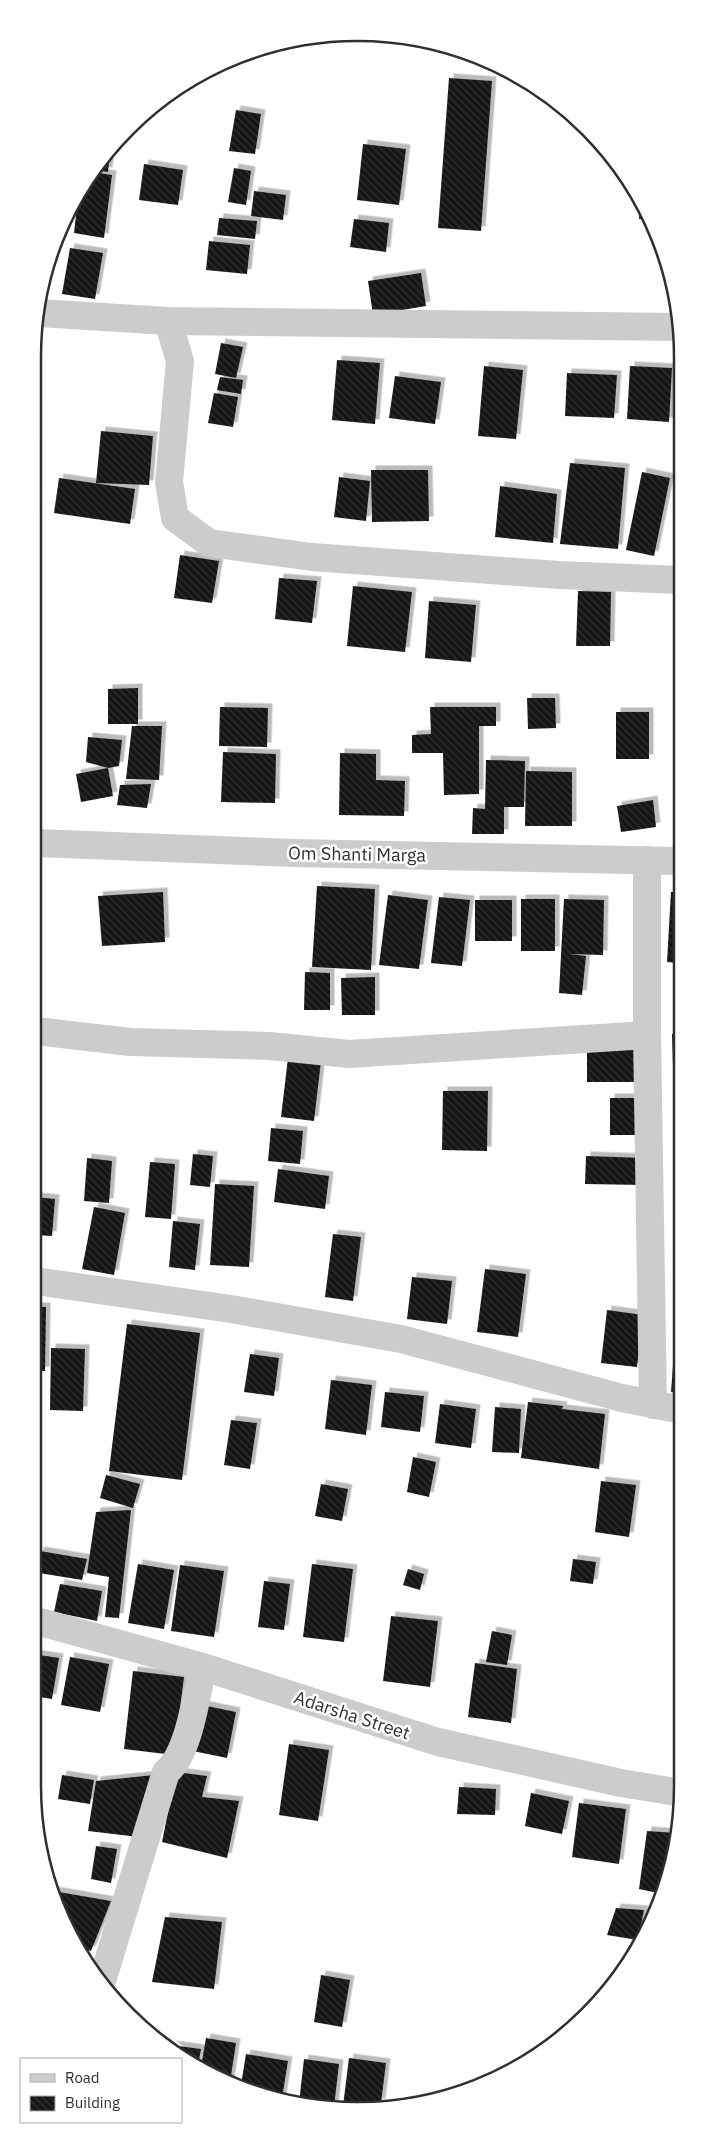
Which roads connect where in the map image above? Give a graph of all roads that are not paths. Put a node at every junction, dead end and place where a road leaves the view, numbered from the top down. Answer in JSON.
{"nodes":[{"id":1,"x":45,"y":312,"type":"edge"},
{"id":2,"x":168,"y":321,"type":"junction"},
{"id":3,"x":672,"y":327,"type":"edge"},
{"id":4,"x":674,"y":580,"type":"edge"},
{"id":5,"x":41,"y":843,"type":"edge"},
{"id":6,"x":647,"y":860,"type":"junction"},
{"id":7,"x":674,"y":861,"type":"edge"},
{"id":8,"x":41,"y":1032,"type":"edge"},
{"id":9,"x":647,"y":1036,"type":"junction"},
{"id":10,"x":41,"y":1282,"type":"edge"},
{"id":11,"x":665,"y":1407,"type":"edge"},
{"id":12,"x":41,"y":1622,"type":"edge"},
{"id":13,"x":203,"y":1667,"type":"junction"},
{"id":14,"x":674,"y":1792,"type":"edge"},
{"id":15,"x":104,"y":1974,"type":"edge"}],
"edges":[{"from":1,"to":2,"type":"street"},
{"from":2,"to":3,"type":"street"},
{"from":2,"to":4,"type":"street"},
{"from":5,"to":6,"type":"street","name":"Om Shanti Marga"},
{"from":6,"to":7,"type":"street","name":"Om Shanti Marga"},
{"from":6,"to":9,"type":"street"},
{"from":8,"to":9,"type":"street"},
{"from":9,"to":11,"type":"street"},
{"from":10,"to":11,"type":"street"},
{"from":12,"to":13,"type":"street","name":"Adarsha Street"},
{"from":13,"to":14,"type":"street","name":"Adarsha Street"},
{"from":13,"to":15,"type":"street"}]}
